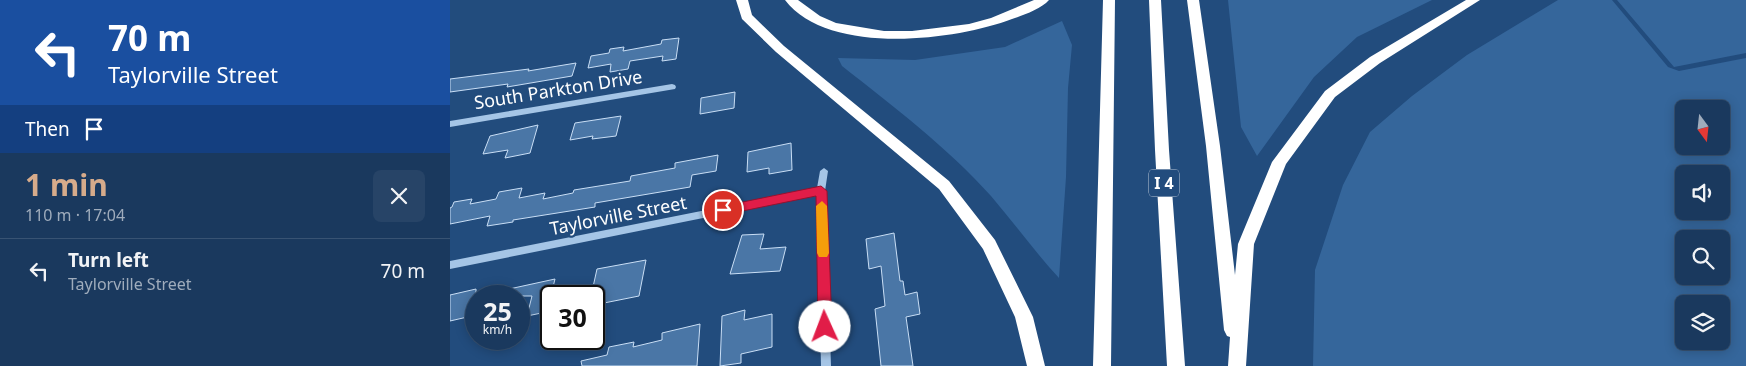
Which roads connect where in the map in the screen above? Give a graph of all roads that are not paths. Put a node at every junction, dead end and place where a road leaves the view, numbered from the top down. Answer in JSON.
{"nodes":[{"id":1,"x":742,"y":0,"type":"edge"},
{"id":2,"x":791,"y":0,"type":"edge"},
{"id":3,"x":1043,"y":0,"type":"edge"},
{"id":4,"x":1108,"y":0,"type":"edge"},
{"id":5,"x":1155,"y":0,"type":"edge"},
{"id":6,"x":1193,"y":0,"type":"edge"},
{"id":7,"x":1474,"y":0,"type":"edge"},
{"id":8,"x":672,"y":87,"type":"dead end"},
{"id":9,"x":450,"y":124,"type":"edge"},
{"id":10,"x":824,"y":171,"type":"dead end"},
{"id":11,"x":821,"y":191,"type":"junction"},
{"id":12,"x":450,"y":265,"type":"edge"},
{"id":13,"x":826,"y":366,"type":"edge"},
{"id":14,"x":1036,"y":366,"type":"edge"},
{"id":15,"x":1102,"y":366,"type":"edge"},
{"id":16,"x":1176,"y":366,"type":"edge"},
{"id":17,"x":1237,"y":366,"type":"edge"}],
"edges":[{"from":1,"to":14,"type":"highway"},
{"from":2,"to":3,"type":"highway"},
{"from":4,"to":15,"type":"highway"},
{"from":5,"to":16,"type":"highway","number":"I 4"},
{"from":6,"to":17,"type":"highway"},
{"from":7,"to":17,"type":"highway"},
{"from":8,"to":9,"type":"street","name":"South Parkton Drive"},
{"from":10,"to":11,"type":"street"},
{"from":11,"to":12,"type":"street","name":"Taylorville Street"},
{"from":11,"to":13,"type":"street"}]}
